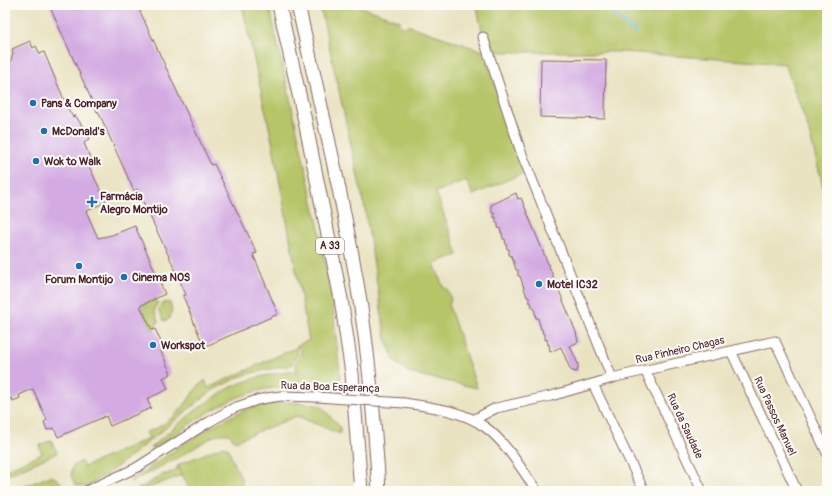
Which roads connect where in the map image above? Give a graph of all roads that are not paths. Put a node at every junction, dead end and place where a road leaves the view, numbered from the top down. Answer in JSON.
{"nodes":[{"id":1,"x":279,"y":5,"type":"edge"},
{"id":2,"x":298,"y":5,"type":"edge"},
{"id":3,"x":483,"y":37,"type":"dead end"},
{"id":4,"x":731,"y":351,"type":"junction"},
{"id":5,"x":645,"y":370,"type":"junction"},
{"id":6,"x":612,"y":378,"type":"junction"},
{"id":7,"x":592,"y":384,"type":"junction"},
{"id":8,"x":473,"y":420,"type":"junction"},
{"id":9,"x":827,"y":453,"type":"edge"},
{"id":10,"x":86,"y":491,"type":"edge"},
{"id":11,"x":361,"y":491,"type":"edge"},
{"id":12,"x":379,"y":491,"type":"edge"},
{"id":13,"x":537,"y":491,"type":"edge"},
{"id":14,"x":644,"y":491,"type":"edge"},
{"id":15,"x":702,"y":491,"type":"edge"},
{"id":16,"x":797,"y":491,"type":"edge"}],
"edges":[{"from":1,"to":11,"type":"highway","number":"A 33"},
{"from":2,"to":12,"type":"highway","number":"A 33"},
{"from":3,"to":6,"type":"street"},
{"from":4,"to":5,"type":"street","name":"Rua Pinheiro Chagas"},
{"from":4,"to":9,"type":"street","name":"Rua Pinheiro Chagas"},
{"from":4,"to":16,"type":"street","name":"Rua Passos Manuel"},
{"from":5,"to":6,"type":"street","name":"Rua Pinheiro Chagas"},
{"from":5,"to":15,"type":"street","name":"Rua da Saudade"},
{"from":6,"to":7,"type":"street","name":"Rua Pinheiro Chagas"},
{"from":7,"to":8,"type":"street","name":"Rua Pinheiro Chagas"},
{"from":7,"to":14,"type":"street"},
{"from":8,"to":10,"type":"street","name":"Rua da Boa Esperança","bridge":true},
{"from":8,"to":13,"type":"street","name":"Rua da Boa Esperança"}]}
